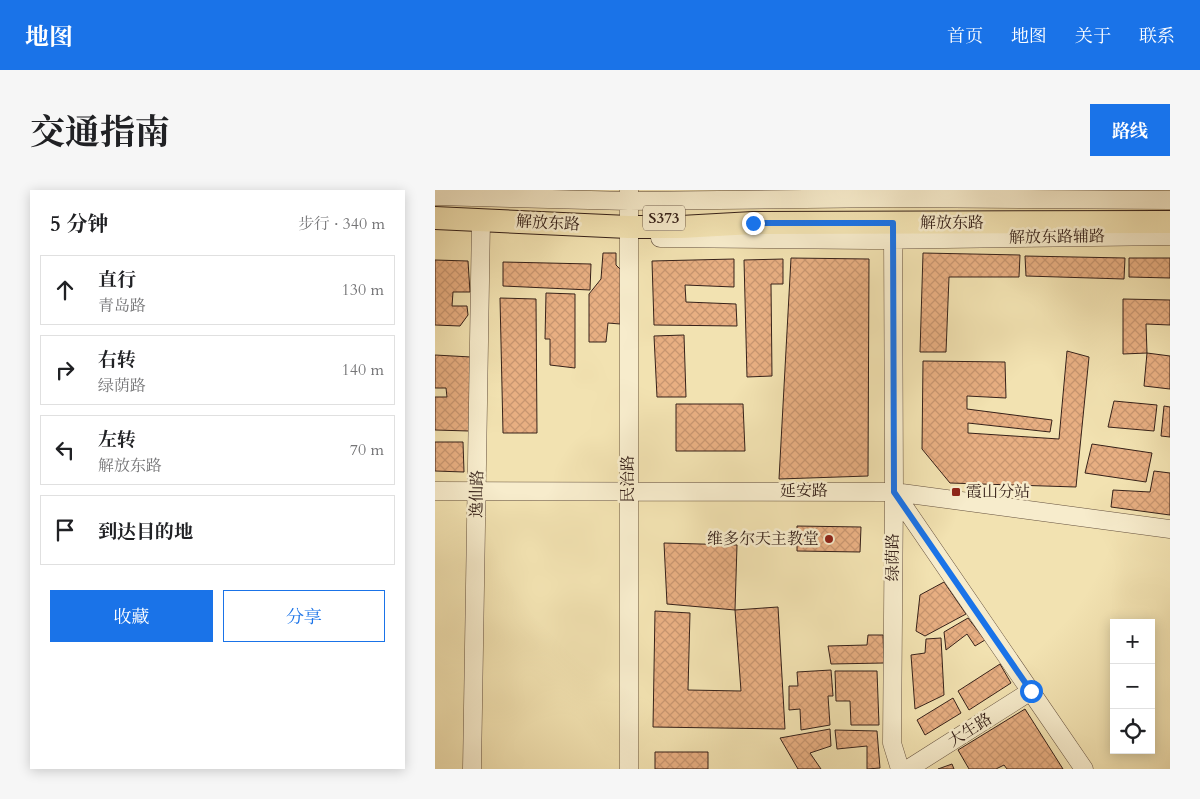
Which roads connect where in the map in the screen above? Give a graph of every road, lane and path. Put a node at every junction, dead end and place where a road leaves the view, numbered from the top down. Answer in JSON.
{"nodes":[{"id":1,"x":505,"y":194,"type":"edge"},
{"id":2,"x":435,"y":196,"type":"edge"},
{"id":3,"x":1170,"y":200,"type":"edge"},
{"id":4,"x":892,"y":206,"type":"edge"},
{"id":5,"x":629,"y":209,"type":"edge"},
{"id":6,"x":435,"y":211,"type":"edge"},
{"id":7,"x":1170,"y":211,"type":"edge"},
{"id":8,"x":435,"y":218,"type":"edge"},
{"id":9,"x":481,"y":220,"type":"junction"},
{"id":10,"x":1170,"y":222,"type":"edge"},
{"id":11,"x":435,"y":229,"type":"edge"},
{"id":12,"x":1170,"y":236,"type":"edge"},
{"id":13,"x":435,"y":491,"type":"edge"},
{"id":14,"x":477,"y":491,"type":"junction"},
{"id":15,"x":628,"y":491,"type":"junction"},
{"id":16,"x":894,"y":492,"type":"junction"},
{"id":17,"x":1170,"y":529,"type":"edge"},
{"id":18,"x":1031,"y":691,"type":"junction"},
{"id":19,"x":472,"y":769,"type":"edge"},
{"id":20,"x":629,"y":769,"type":"edge"},
{"id":21,"x":900,"y":769,"type":"edge"},
{"id":22,"x":908,"y":769,"type":"edge"},
{"id":23,"x":1084,"y":769,"type":"edge"}],
"edges":[{"from":1,"to":2,"type":"street"},
{"from":1,"to":5,"type":"street"},
{"from":3,"to":4,"type":"street"},
{"from":4,"to":5,"type":"main road","name":"解放东路","number":"S373"},
{"from":4,"to":7,"type":"main road","name":"解放东路","number":"S373"},
{"from":4,"to":10,"type":"main road","name":"解放东路","number":"S373"},
{"from":4,"to":16,"type":"street","name":"绿荫路"},
{"from":5,"to":6,"type":"main road","name":"解放东路","number":"S373"},
{"from":5,"to":9,"type":"main road","name":"解放东路","number":"S373"},
{"from":5,"to":15,"type":"street","name":"民治路"},
{"from":8,"to":9,"type":"main road","name":"解放东路","number":"S373"},
{"from":9,"to":14,"type":"street","name":"逸仙路"},
{"from":11,"to":12,"type":"street","name":"解放东路辅路"},
{"from":13,"to":14,"type":"street","name":"延安路"},
{"from":14,"to":15,"type":"street","name":"延安路"},
{"from":14,"to":19,"type":"street","name":"逸仙路"},
{"from":15,"to":16,"type":"street","name":"延安路"},
{"from":15,"to":20,"type":"street","name":"民治路"},
{"from":16,"to":17,"type":"street","name":"延安路"},
{"from":16,"to":18,"type":"street"},
{"from":16,"to":21,"type":"street","name":"绿荫路"},
{"from":18,"to":22,"type":"street","name":"大生路"},
{"from":18,"to":23,"type":"street"}]}
